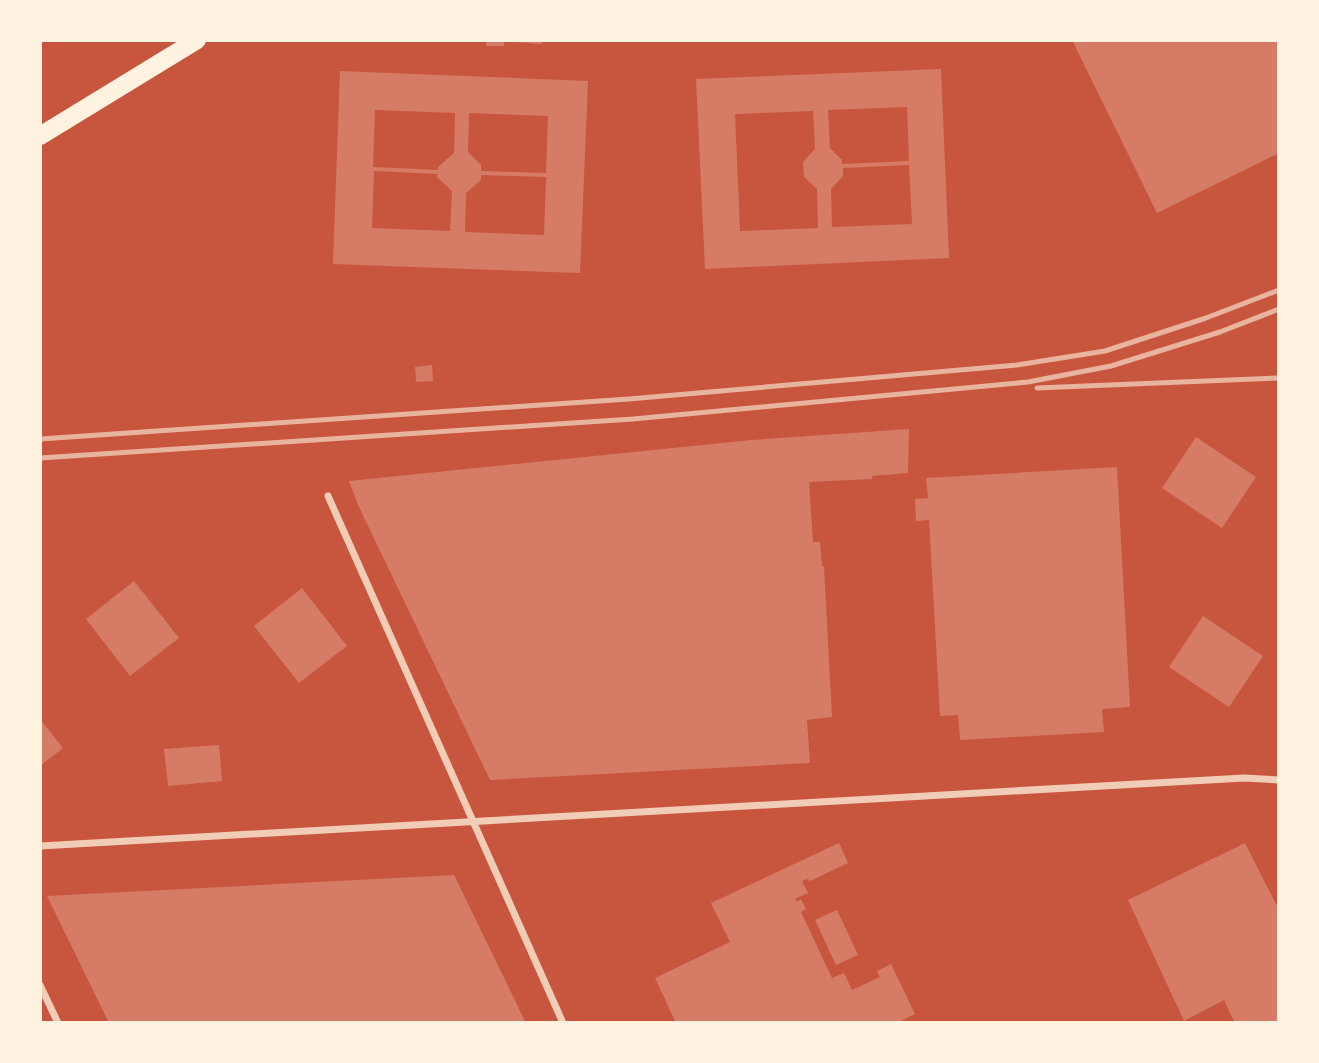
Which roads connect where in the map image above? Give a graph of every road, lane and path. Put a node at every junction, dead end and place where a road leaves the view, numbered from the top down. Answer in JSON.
{"nodes":[{"id":1,"x":197,"y":40,"type":"edge"},
{"id":2,"x":40,"y":136,"type":"edge"},
{"id":3,"x":328,"y":496,"type":"dead end"},
{"id":4,"x":1279,"y":780,"type":"edge"},
{"id":5,"x":473,"y":821,"type":"junction"},
{"id":6,"x":40,"y":846,"type":"edge"},
{"id":7,"x":40,"y":985,"type":"edge"},
{"id":8,"x":58,"y":1023,"type":"edge"},
{"id":9,"x":563,"y":1023,"type":"edge"}],
"edges":[{"from":1,"to":2,"type":"highway"},
{"from":3,"to":5,"type":"street"},
{"from":4,"to":5,"type":"street"},
{"from":5,"to":6,"type":"street"},
{"from":5,"to":9,"type":"street"},
{"from":7,"to":8,"type":"street"}]}
